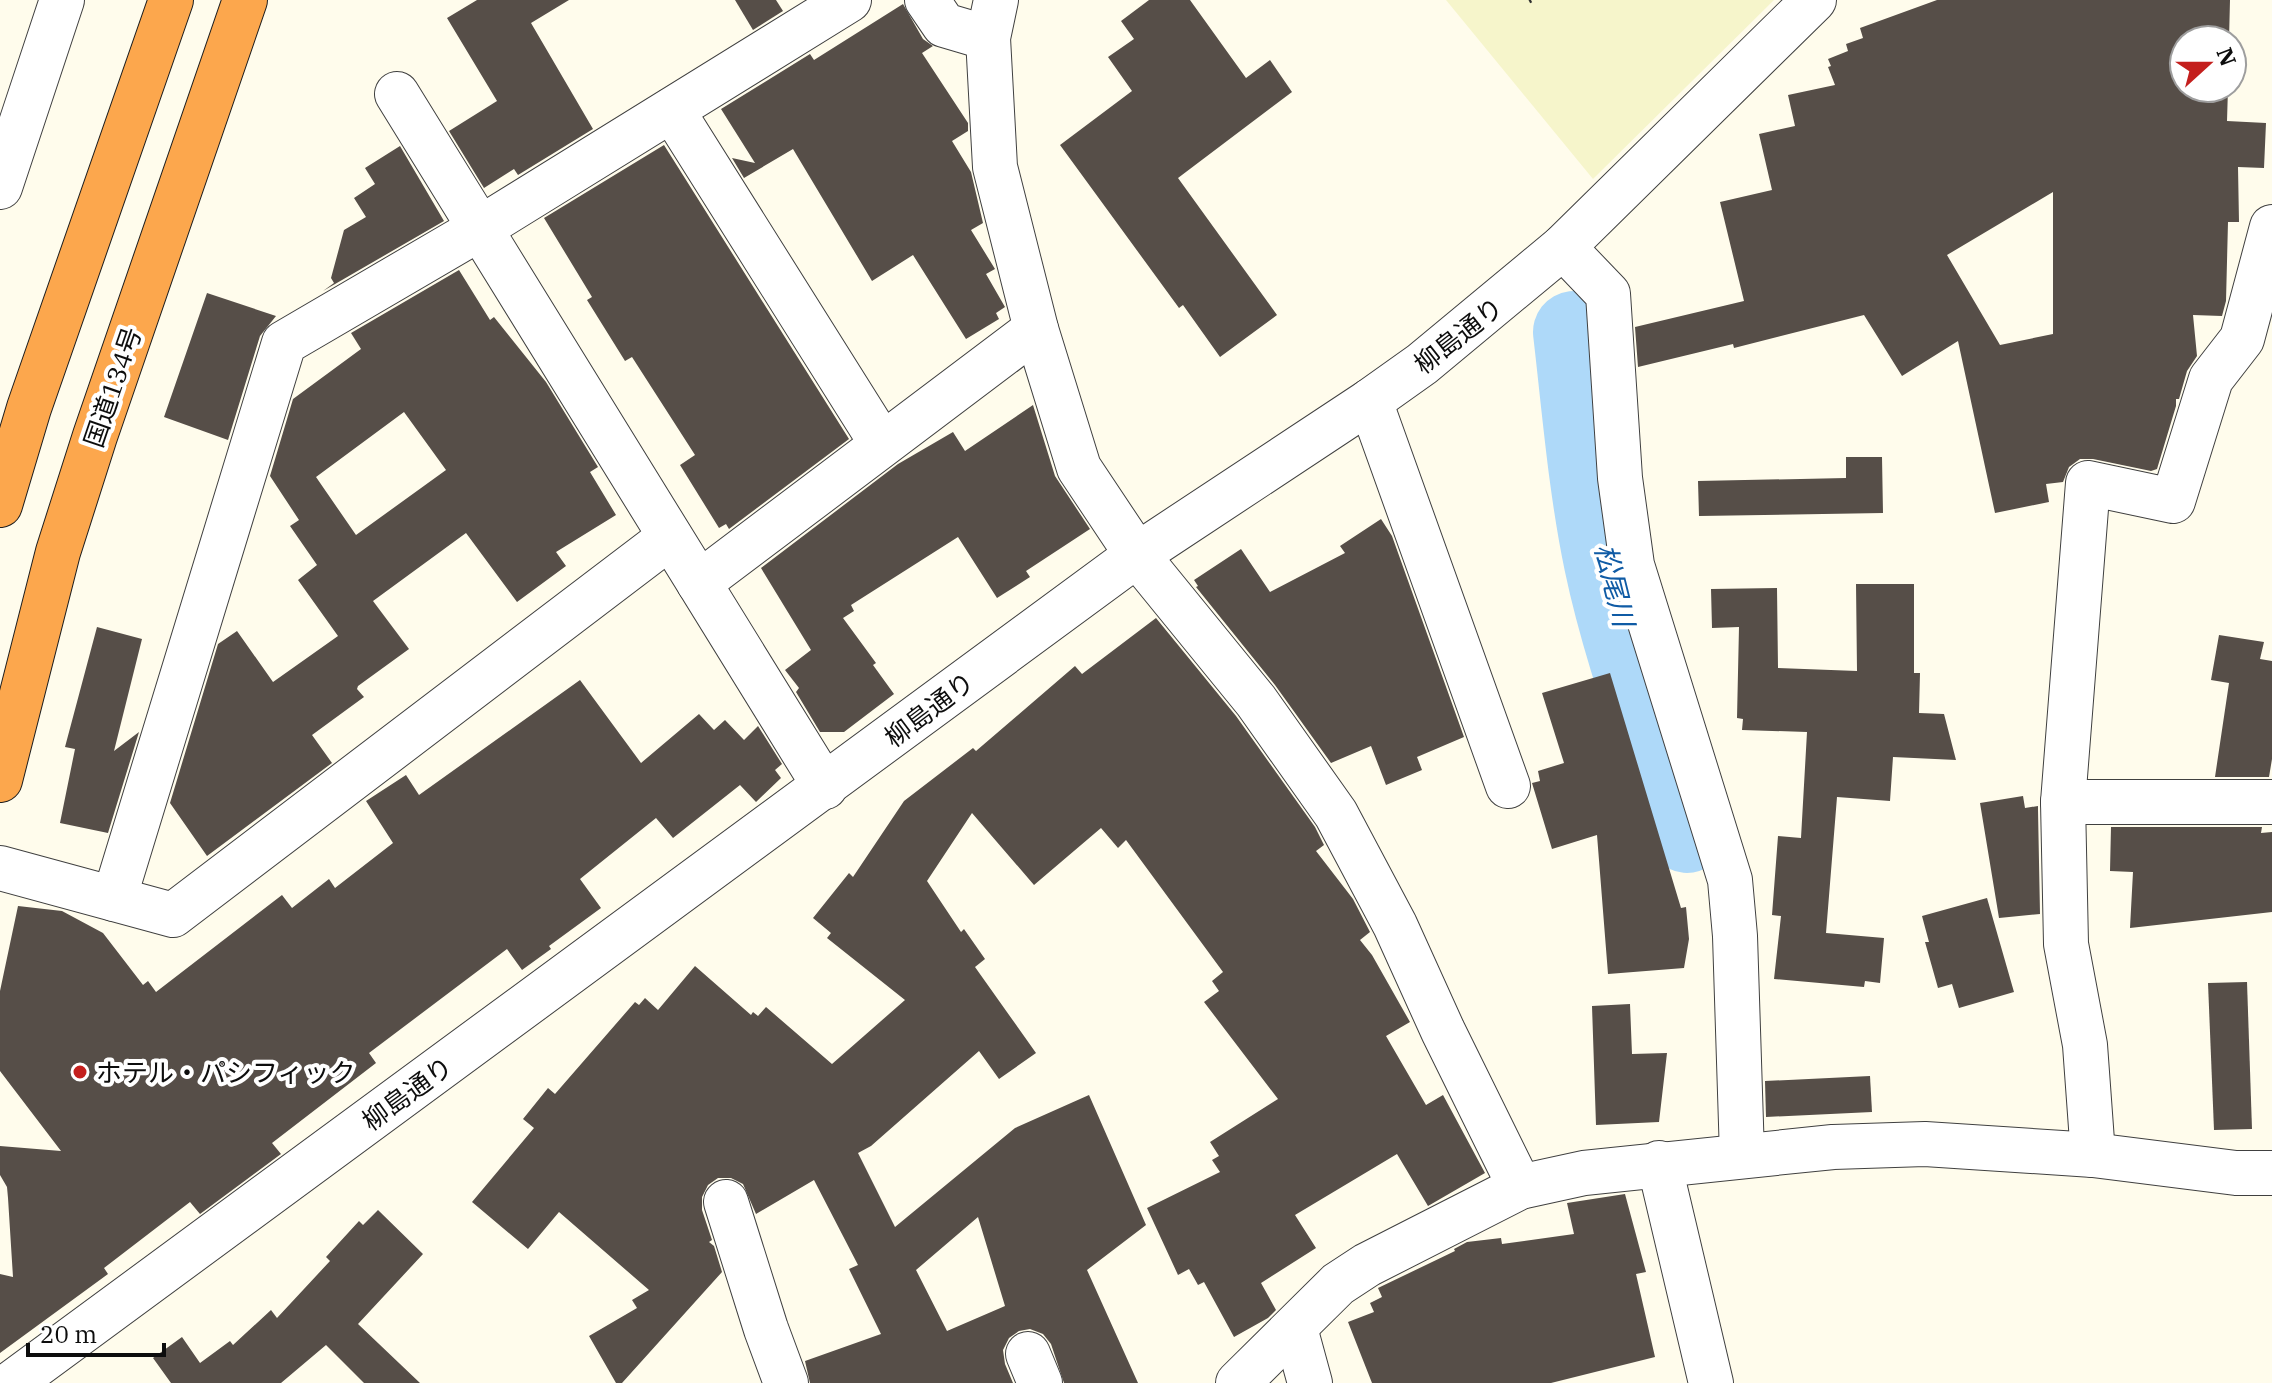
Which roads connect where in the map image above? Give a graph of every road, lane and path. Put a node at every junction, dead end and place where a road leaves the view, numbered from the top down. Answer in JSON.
{"nodes":[{"id":1,"x":62,"y":0,"type":"edge"},
{"id":2,"x":171,"y":0,"type":"edge"},
{"id":3,"x":245,"y":0,"type":"edge"},
{"id":4,"x":849,"y":0,"type":"edge"},
{"id":5,"x":927,"y":0,"type":"edge"},
{"id":6,"x":1814,"y":0,"type":"edge"},
{"id":7,"x":992,"y":19,"type":"edge"},
{"id":8,"x":397,"y":94,"type":"dead end"},
{"id":9,"x":672,"y":110,"type":"junction"},
{"id":10,"x":0,"y":187,"type":"edge"},
{"id":11,"x":2272,"y":227,"type":"edge"},
{"id":12,"x":479,"y":229,"type":"junction"},
{"id":13,"x":1563,"y":247,"type":"junction"},
{"id":14,"x":1036,"y":329,"type":"junction"},
{"id":15,"x":1370,"y":401,"type":"junction"},
{"id":16,"x":882,"y":444,"type":"junction"},
{"id":17,"x":0,"y":505,"type":"edge"},
{"id":18,"x":670,"y":537,"type":"junction"},
{"id":19,"x":1137,"y":555,"type":"junction"},
{"id":20,"x":699,"y":583,"type":"junction"},
{"id":21,"x":0,"y":780,"type":"edge"},
{"id":22,"x":1508,"y":786,"type":"dead end"},
{"id":23,"x":825,"y":787,"type":"junction"},
{"id":24,"x":2063,"y":802,"type":"junction"},
{"id":25,"x":2272,"y":802,"type":"edge"},
{"id":26,"x":0,"y":868,"type":"edge"},
{"id":27,"x":114,"y":899,"type":"junction"},
{"id":28,"x":1742,"y":1155,"type":"junction"},
{"id":29,"x":2093,"y":1155,"type":"junction"},
{"id":30,"x":1659,"y":1163,"type":"junction"},
{"id":31,"x":2272,"y":1173,"type":"edge"},
{"id":32,"x":1520,"y":1187,"type":"junction"},
{"id":33,"x":726,"y":1202,"type":"dead end"},
{"id":34,"x":1295,"y":1328,"type":"junction"},
{"id":35,"x":12,"y":1383,"type":"edge"},
{"id":36,"x":786,"y":1383,"type":"edge"},
{"id":37,"x":1238,"y":1383,"type":"edge"},
{"id":38,"x":1310,"y":1383,"type":"edge"},
{"id":39,"x":1711,"y":1383,"type":"edge"}],
"edges":[{"from":1,"to":10,"type":"street"},
{"from":2,"to":17,"type":"highway"},
{"from":3,"to":21,"type":"highway","name":"国道134号"},
{"from":4,"to":9,"type":"street"},
{"from":5,"to":7,"type":"street"},
{"from":6,"to":13,"type":"street","name":"柳島通り"},
{"from":7,"to":14,"type":"street"},
{"from":8,"to":12,"type":"street"},
{"from":9,"to":12,"type":"street"},
{"from":9,"to":16,"type":"street"},
{"from":11,"to":24,"type":"street"},
{"from":12,"to":18,"type":"street"},
{"from":12,"to":27,"type":"street"},
{"from":13,"to":15,"type":"street","name":"柳島通り"},
{"from":13,"to":28,"type":"street"},
{"from":14,"to":16,"type":"street"},
{"from":14,"to":19,"type":"street"},
{"from":15,"to":19,"type":"street","name":"柳島通り"},
{"from":15,"to":22,"type":"street"},
{"from":16,"to":20,"type":"street"},
{"from":18,"to":20,"type":"street"},
{"from":18,"to":27,"type":"street"},
{"from":19,"to":23,"type":"street","name":"柳島通り"},
{"from":19,"to":32,"type":"street"},
{"from":20,"to":23,"type":"street"},
{"from":23,"to":35,"type":"street","name":"柳島通り"},
{"from":24,"to":25,"type":"street"},
{"from":24,"to":29,"type":"street"},
{"from":26,"to":27,"type":"street"},
{"from":28,"to":29,"type":"street"},
{"from":28,"to":30,"type":"street"},
{"from":29,"to":31,"type":"street"},
{"from":30,"to":32,"type":"street"},
{"from":30,"to":39,"type":"street"},
{"from":32,"to":34,"type":"street"},
{"from":33,"to":36,"type":"street"},
{"from":34,"to":37,"type":"street"},
{"from":34,"to":38,"type":"street"}]}
